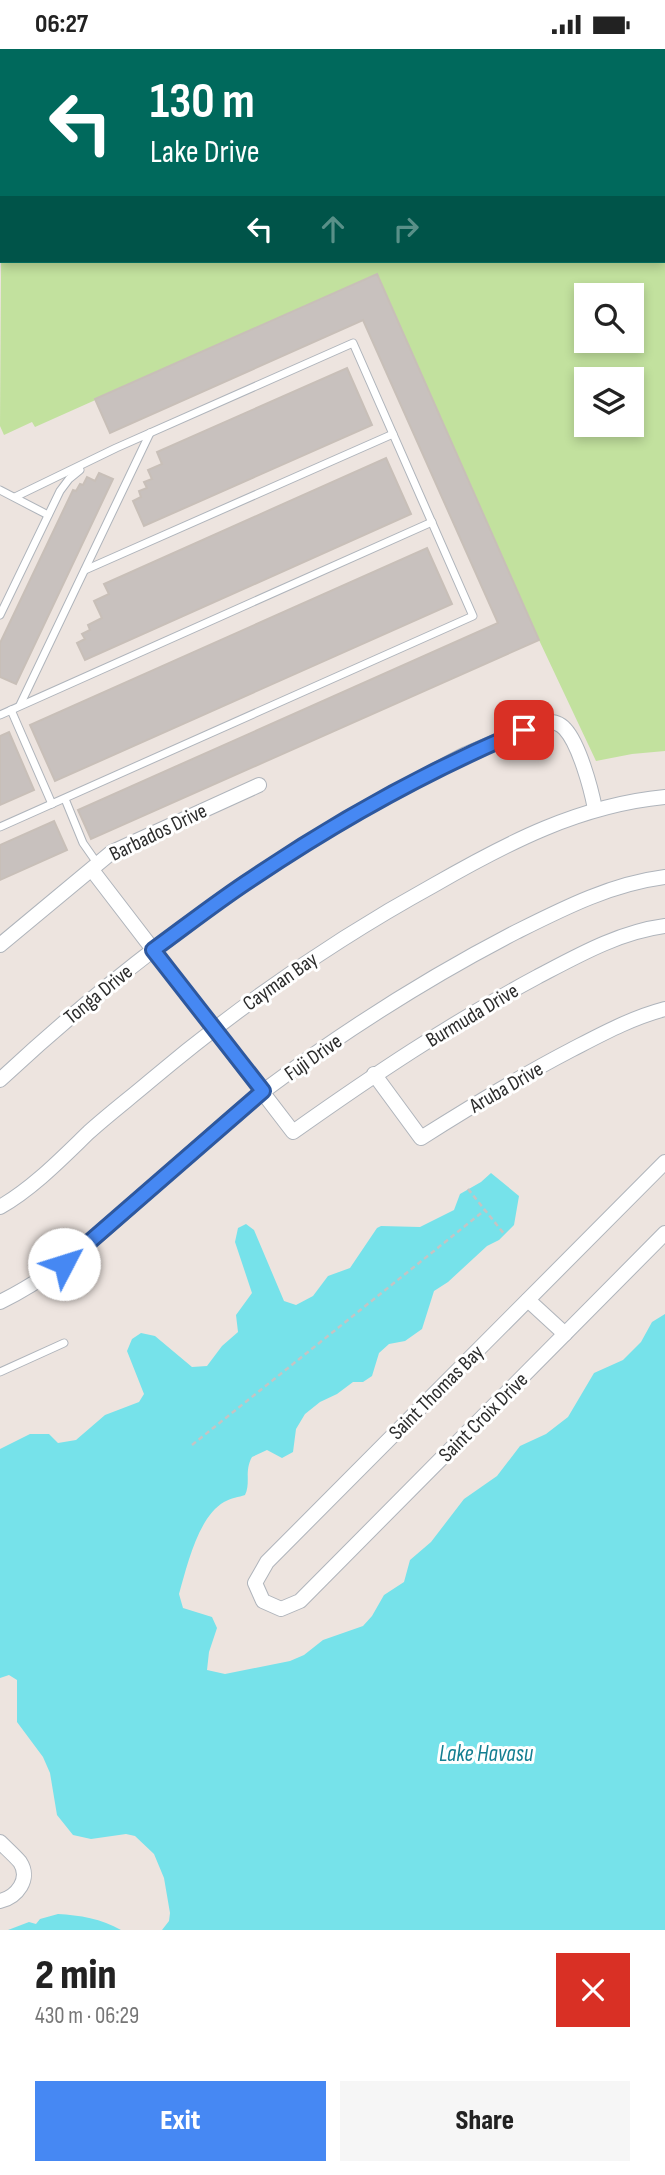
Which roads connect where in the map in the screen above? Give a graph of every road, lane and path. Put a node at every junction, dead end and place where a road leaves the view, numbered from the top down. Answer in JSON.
{"nodes":[{"id":1,"x":150,"y":433,"type":"junction"},
{"id":2,"x":393,"y":434,"type":"junction"},
{"id":3,"x":90,"y":461,"type":"junction"},
{"id":4,"x":0,"y":490,"type":"edge"},
{"id":5,"x":15,"y":497,"type":"junction"},
{"id":6,"x":48,"y":515,"type":"junction"},
{"id":7,"x":432,"y":522,"type":"junction"},
{"id":8,"x":85,"y":570,"type":"junction"},
{"id":9,"x":0,"y":615,"type":"edge"},
{"id":10,"x":20,"y":706,"type":"junction"},
{"id":11,"x":11,"y":710,"type":"junction"},
{"id":12,"x":0,"y":715,"type":"edge"},
{"id":13,"x":259,"y":785,"type":"dead end"},
{"id":14,"x":665,"y":797,"type":"edge"},
{"id":15,"x":65,"y":799,"type":"junction"},
{"id":16,"x":52,"y":804,"type":"junction"},
{"id":17,"x":595,"y":809,"type":"junction"},
{"id":18,"x":0,"y":827,"type":"edge"},
{"id":19,"x":94,"y":866,"type":"junction"},
{"id":20,"x":665,"y":877,"type":"edge"},
{"id":21,"x":665,"y":926,"type":"edge"},
{"id":22,"x":0,"y":946,"type":"edge"},
{"id":23,"x":153,"y":950,"type":"junction"},
{"id":24,"x":665,"y":1009,"type":"edge"},
{"id":25,"x":212,"y":1028,"type":"junction"},
{"id":26,"x":374,"y":1074,"type":"junction"},
{"id":27,"x":0,"y":1080,"type":"edge"},
{"id":28,"x":263,"y":1091,"type":"junction"},
{"id":29,"x":665,"y":1162,"type":"edge"},
{"id":30,"x":468,"y":1189,"type":"dead end"},
{"id":31,"x":0,"y":1207,"type":"edge"},
{"id":32,"x":485,"y":1210,"type":"junction"},
{"id":33,"x":665,"y":1233,"type":"edge"},
{"id":34,"x":505,"y":1235,"type":"dead end"},
{"id":35,"x":528,"y":1300,"type":"junction"},
{"id":36,"x":0,"y":1302,"type":"edge"},
{"id":37,"x":565,"y":1334,"type":"junction"},
{"id":38,"x":64,"y":1343,"type":"dead end"},
{"id":39,"x":0,"y":1372,"type":"edge"},
{"id":40,"x":192,"y":1445,"type":"dead end"},
{"id":41,"x":300,"y":1601,"type":"joint"},
{"id":42,"x":0,"y":1842,"type":"edge"},
{"id":43,"x":0,"y":1901,"type":"edge"}],
"edges":[{"from":1,"to":2,"type":"lane"},
{"from":1,"to":3,"type":"lane"},
{"from":1,"to":8,"type":"lane"},
{"from":2,"to":7,"type":"lane"},
{"from":2,"to":8,"type":"lane"},
{"from":3,"to":5,"type":"lane"},
{"from":3,"to":6,"type":"lane"},
{"from":4,"to":5,"type":"lane"},
{"from":5,"to":6,"type":"lane"},
{"from":6,"to":9,"type":"lane"},
{"from":7,"to":10,"type":"lane"},
{"from":7,"to":15,"type":"lane"},
{"from":8,"to":10,"type":"lane"},
{"from":10,"to":11,"type":"lane"},
{"from":11,"to":12,"type":"lane"},
{"from":11,"to":16,"type":"lane"},
{"from":13,"to":19,"type":"street","name":"Barbados Drive"},
{"from":14,"to":17,"type":"street"},
{"from":15,"to":16,"type":"lane"},
{"from":15,"to":19,"type":"lane"},
{"from":16,"to":18,"type":"lane"},
{"from":17,"to":23,"type":"street","name":"Tonga Drive"},
{"from":17,"to":25,"type":"street","name":"Cayman Bay"},
{"from":19,"to":22,"type":"street","name":"Barbados Drive"},
{"from":19,"to":23,"type":"street"},
{"from":20,"to":28,"type":"street","name":"Fuji Drive"},
{"from":21,"to":26,"type":"street","name":"Burmuda Drive"},
{"from":23,"to":25,"type":"street"},
{"from":23,"to":27,"type":"street","name":"Tonga Drive"},
{"from":24,"to":26,"type":"street","name":"Aruba Drive"},
{"from":25,"to":28,"type":"street"},
{"from":25,"to":31,"type":"street","name":"Cayman Bay"},
{"from":26,"to":28,"type":"street","name":"Burmuda Drive"},
{"from":28,"to":36,"type":"street","name":"Fuji Drive"},
{"from":29,"to":35,"type":"street","name":"Saint Thomas Bay"},
{"from":30,"to":32,"type":"path"},
{"from":32,"to":34,"type":"path"},
{"from":32,"to":40,"type":"path"},
{"from":33,"to":37,"type":"street","name":"Saint Croix Drive"},
{"from":35,"to":37,"type":"street"},
{"from":35,"to":41,"type":"street","name":"Saint Thomas Bay"},
{"from":37,"to":41,"type":"street","name":"Saint Croix Drive"},
{"from":38,"to":39,"type":"lane"},
{"from":42,"to":43,"type":"street"}]}
